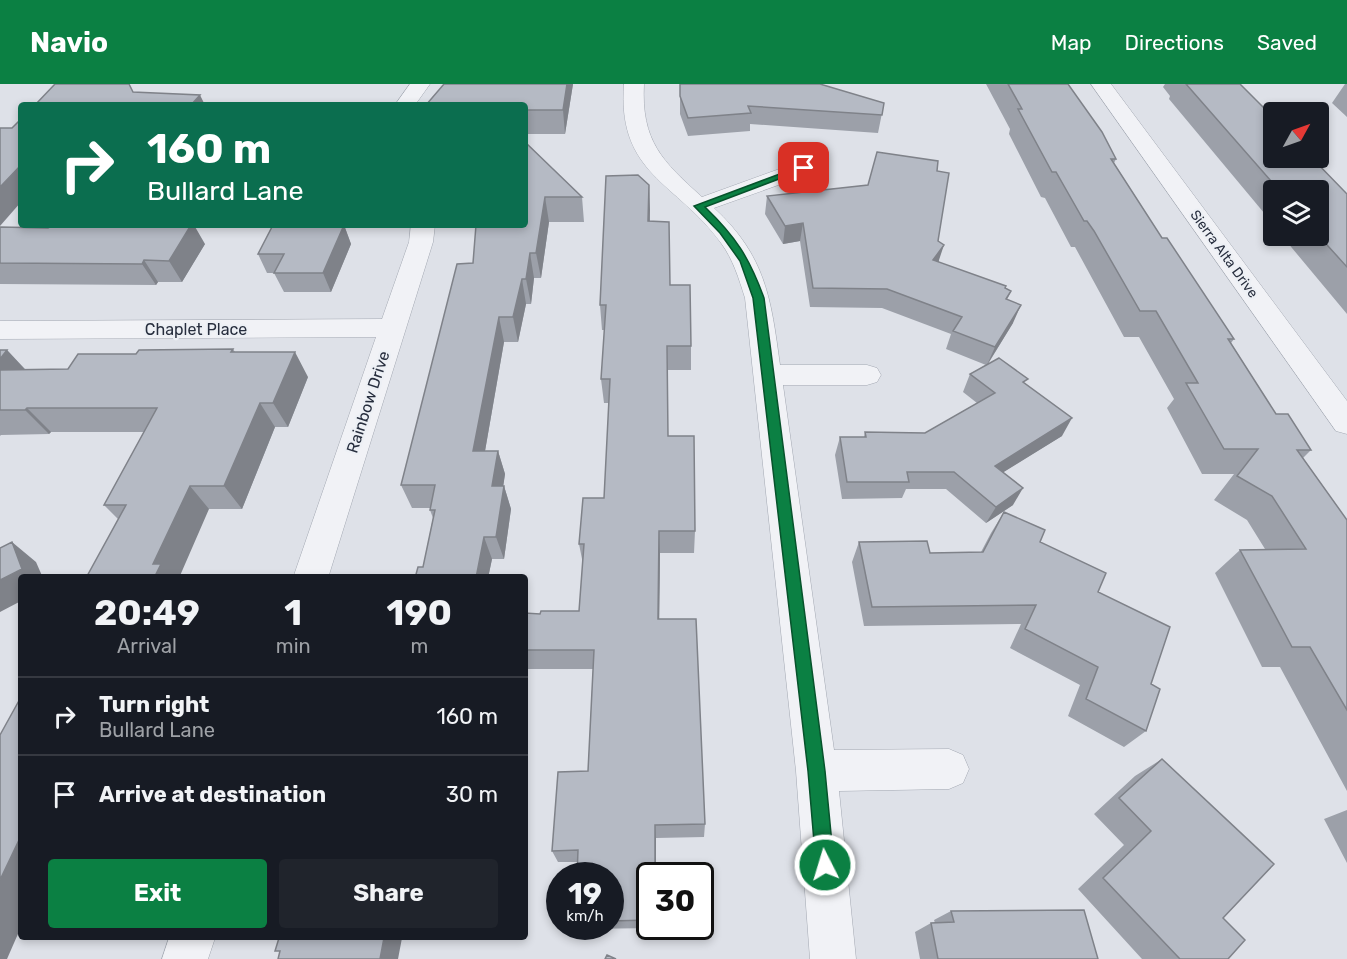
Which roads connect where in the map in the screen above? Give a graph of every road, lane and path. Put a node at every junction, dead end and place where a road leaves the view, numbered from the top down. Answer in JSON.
{"nodes":[{"id":1,"x":420,"y":84,"type":"edge"},
{"id":2,"x":634,"y":84,"type":"edge"},
{"id":3,"x":1101,"y":84,"type":"edge"},
{"id":4,"x":407,"y":102,"type":"edge"},
{"id":5,"x":804,"y":168,"type":"dead end"},
{"id":6,"x":698,"y":206,"type":"junction"},
{"id":7,"x":423,"y":228,"type":"edge"},
{"id":8,"x":392,"y":328,"type":"junction"},
{"id":9,"x":0,"y":330,"type":"edge"},
{"id":10,"x":768,"y":375,"type":"junction"},
{"id":11,"x":867,"y":375,"type":"dead end"},
{"id":12,"x":1347,"y":423,"type":"edge"},
{"id":13,"x":311,"y":574,"type":"edge"},
{"id":14,"x":949,"y":769,"type":"dead end"},
{"id":15,"x":816,"y":771,"type":"junction"},
{"id":16,"x":191,"y":940,"type":"edge"},
{"id":17,"x":185,"y":959,"type":"edge"},
{"id":18,"x":833,"y":959,"type":"edge"}],
"edges":[{"from":1,"to":4,"type":"street"},
{"from":2,"to":6,"type":"street"},
{"from":3,"to":12,"type":"street","name":"Sierra Alta Drive"},
{"from":5,"to":6,"type":"street"},
{"from":6,"to":10,"type":"street"},
{"from":7,"to":8,"type":"street","name":"Rainbow Drive"},
{"from":8,"to":9,"type":"street","name":"Chaplet Place"},
{"from":8,"to":13,"type":"street","name":"Rainbow Drive"},
{"from":10,"to":11,"type":"street"},
{"from":10,"to":15,"type":"street"},
{"from":14,"to":15,"type":"street"},
{"from":15,"to":18,"type":"street"},
{"from":16,"to":17,"type":"street"}]}
